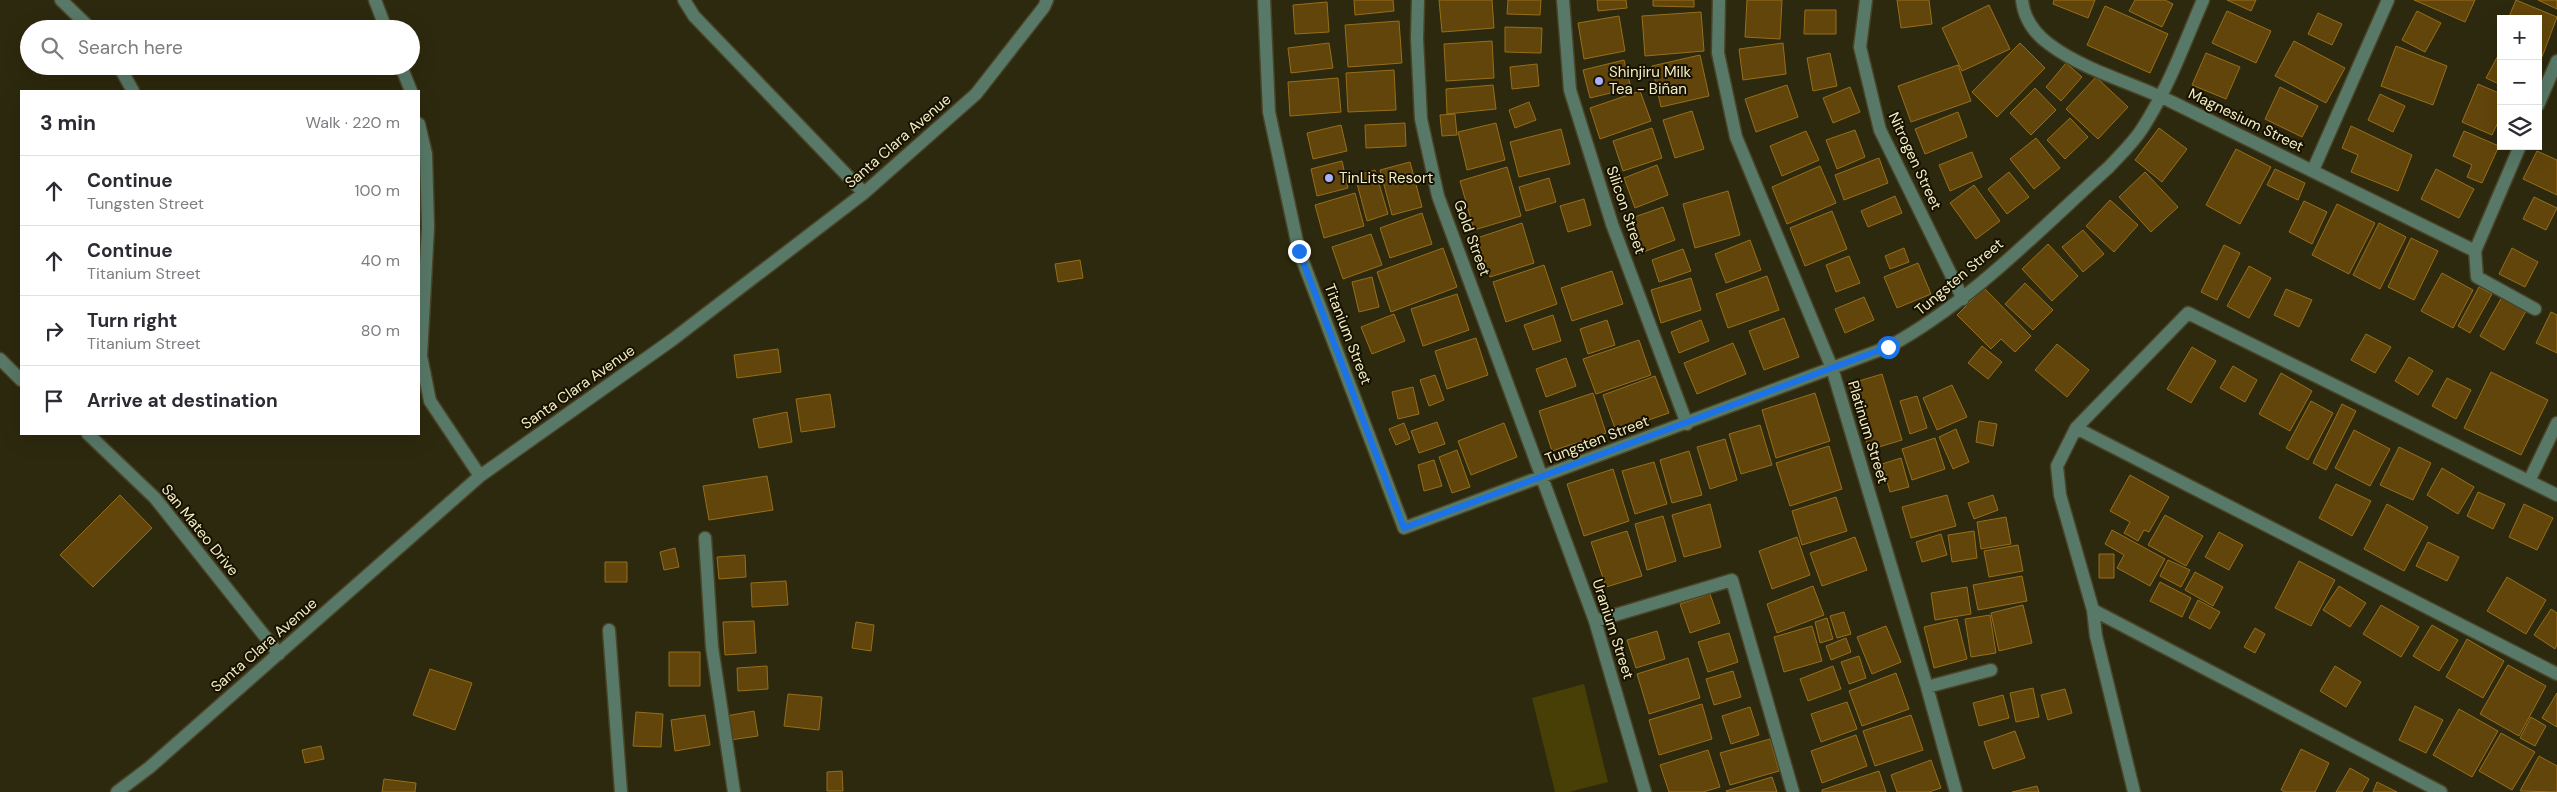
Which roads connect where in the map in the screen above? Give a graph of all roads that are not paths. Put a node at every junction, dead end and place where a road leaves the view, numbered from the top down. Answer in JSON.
{"nodes":[{"id":1,"x":60,"y":0,"type":"edge"},
{"id":2,"x":375,"y":0,"type":"edge"},
{"id":3,"x":684,"y":0,"type":"edge"},
{"id":4,"x":1047,"y":0,"type":"edge"},
{"id":5,"x":1264,"y":0,"type":"edge"},
{"id":6,"x":1418,"y":0,"type":"edge"},
{"id":7,"x":1563,"y":0,"type":"edge"},
{"id":8,"x":1719,"y":0,"type":"edge"},
{"id":9,"x":1866,"y":0,"type":"edge"},
{"id":10,"x":2022,"y":0,"type":"edge"},
{"id":11,"x":2202,"y":0,"type":"edge"},
{"id":12,"x":2388,"y":0,"type":"edge"},
{"id":13,"x":81,"y":20,"type":"edge"},
{"id":14,"x":383,"y":20,"type":"edge"},
{"id":15,"x":2557,"y":61,"type":"edge"},
{"id":16,"x":124,"y":75,"type":"edge"},
{"id":17,"x":405,"y":75,"type":"edge"},
{"id":18,"x":132,"y":90,"type":"edge"},
{"id":19,"x":411,"y":90,"type":"edge"},
{"id":20,"x":2542,"y":96,"type":"edge"},
{"id":21,"x":2161,"y":97,"type":"junction"},
{"id":22,"x":420,"y":128,"type":"edge"},
{"id":23,"x":2518,"y":150,"type":"edge"},
{"id":24,"x":2313,"y":170,"type":"junction"},
{"id":25,"x":864,"y":193,"type":"junction"},
{"id":26,"x":2475,"y":251,"type":"junction"},
{"id":27,"x":1963,"y":299,"type":"junction"},
{"id":28,"x":2536,"y":308,"type":"dead end"},
{"id":29,"x":0,"y":359,"type":"edge"},
{"id":30,"x":1832,"y":368,"type":"junction"},
{"id":31,"x":20,"y":379,"type":"edge"},
{"id":32,"x":1686,"y":424,"type":"junction"},
{"id":33,"x":2557,"y":424,"type":"edge"},
{"id":34,"x":2076,"y":428,"type":"junction"},
{"id":35,"x":94,"y":436,"type":"edge"},
{"id":36,"x":480,"y":476,"type":"junction"},
{"id":37,"x":1543,"y":478,"type":"junction"},
{"id":38,"x":2529,"y":481,"type":"junction"},
{"id":39,"x":2557,"y":495,"type":"edge"},
{"id":40,"x":705,"y":538,"type":"dead end"},
{"id":41,"x":2093,"y":610,"type":"junction"},
{"id":42,"x":1596,"y":620,"type":"junction"},
{"id":43,"x":609,"y":630,"type":"dead end"},
{"id":44,"x":279,"y":654,"type":"junction"},
{"id":45,"x":1990,"y":670,"type":"dead end"},
{"id":46,"x":2557,"y":674,"type":"edge"},
{"id":47,"x":1927,"y":687,"type":"junction"},
{"id":48,"x":117,"y":792,"type":"edge"},
{"id":49,"x":621,"y":792,"type":"edge"},
{"id":50,"x":734,"y":792,"type":"edge"},
{"id":51,"x":1645,"y":792,"type":"edge"},
{"id":52,"x":1793,"y":792,"type":"edge"},
{"id":53,"x":1956,"y":792,"type":"edge"},
{"id":54,"x":2134,"y":792,"type":"edge"},
{"id":55,"x":2441,"y":792,"type":"edge"}],
"edges":[{"from":1,"to":13,"type":"street"},
{"from":2,"to":14,"type":"street"},
{"from":3,"to":25,"type":"street"},
{"from":4,"to":25,"type":"street","name":"Santa Clara Avenue"},
{"from":5,"to":37,"type":"street","name":"Titanium Street"},
{"from":6,"to":37,"type":"street","name":"Gold Street"},
{"from":7,"to":32,"type":"street","name":"Silicon Street"},
{"from":8,"to":30,"type":"street","name":"Platinum Street"},
{"from":9,"to":27,"type":"street","name":"Nitrogen Street"},
{"from":10,"to":21,"type":"street","name":"Magnesium Street"},
{"from":11,"to":21,"type":"street","name":"Tungsten Street"},
{"from":12,"to":24,"type":"street"},
{"from":15,"to":20,"type":"street"},
{"from":16,"to":18,"type":"street"},
{"from":17,"to":19,"type":"street"},
{"from":21,"to":24,"type":"street","name":"Magnesium Street"},
{"from":21,"to":27,"type":"street","name":"Tungsten Street"},
{"from":22,"to":36,"type":"street"},
{"from":23,"to":26,"type":"street"},
{"from":24,"to":26,"type":"street","name":"Magnesium Street"},
{"from":25,"to":36,"type":"street","name":"Santa Clara Avenue"},
{"from":26,"to":28,"type":"street"},
{"from":27,"to":30,"type":"street","name":"Tungsten Street"},
{"from":29,"to":31,"type":"street"},
{"from":30,"to":32,"type":"street","name":"Tungsten Street"},
{"from":30,"to":47,"type":"street","name":"Platinum Street"},
{"from":32,"to":37,"type":"street","name":"Tungsten Street"},
{"from":33,"to":38,"type":"street"},
{"from":34,"to":38,"type":"street"},
{"from":34,"to":41,"type":"street"},
{"from":34,"to":46,"type":"street"},
{"from":35,"to":44,"type":"street","name":"San Mateo Drive"},
{"from":36,"to":44,"type":"street","name":"Santa Clara Avenue"},
{"from":37,"to":42,"type":"street","name":"Uranium Street"},
{"from":38,"to":39,"type":"street"},
{"from":40,"to":50,"type":"street"},
{"from":41,"to":54,"type":"street"},
{"from":41,"to":55,"type":"street"},
{"from":42,"to":51,"type":"street","name":"Uranium Street"},
{"from":42,"to":52,"type":"street"},
{"from":43,"to":49,"type":"street"},
{"from":44,"to":48,"type":"street","name":"Santa Clara Avenue"},
{"from":45,"to":47,"type":"street"},
{"from":47,"to":53,"type":"street","name":"Platinum Street"}]}
